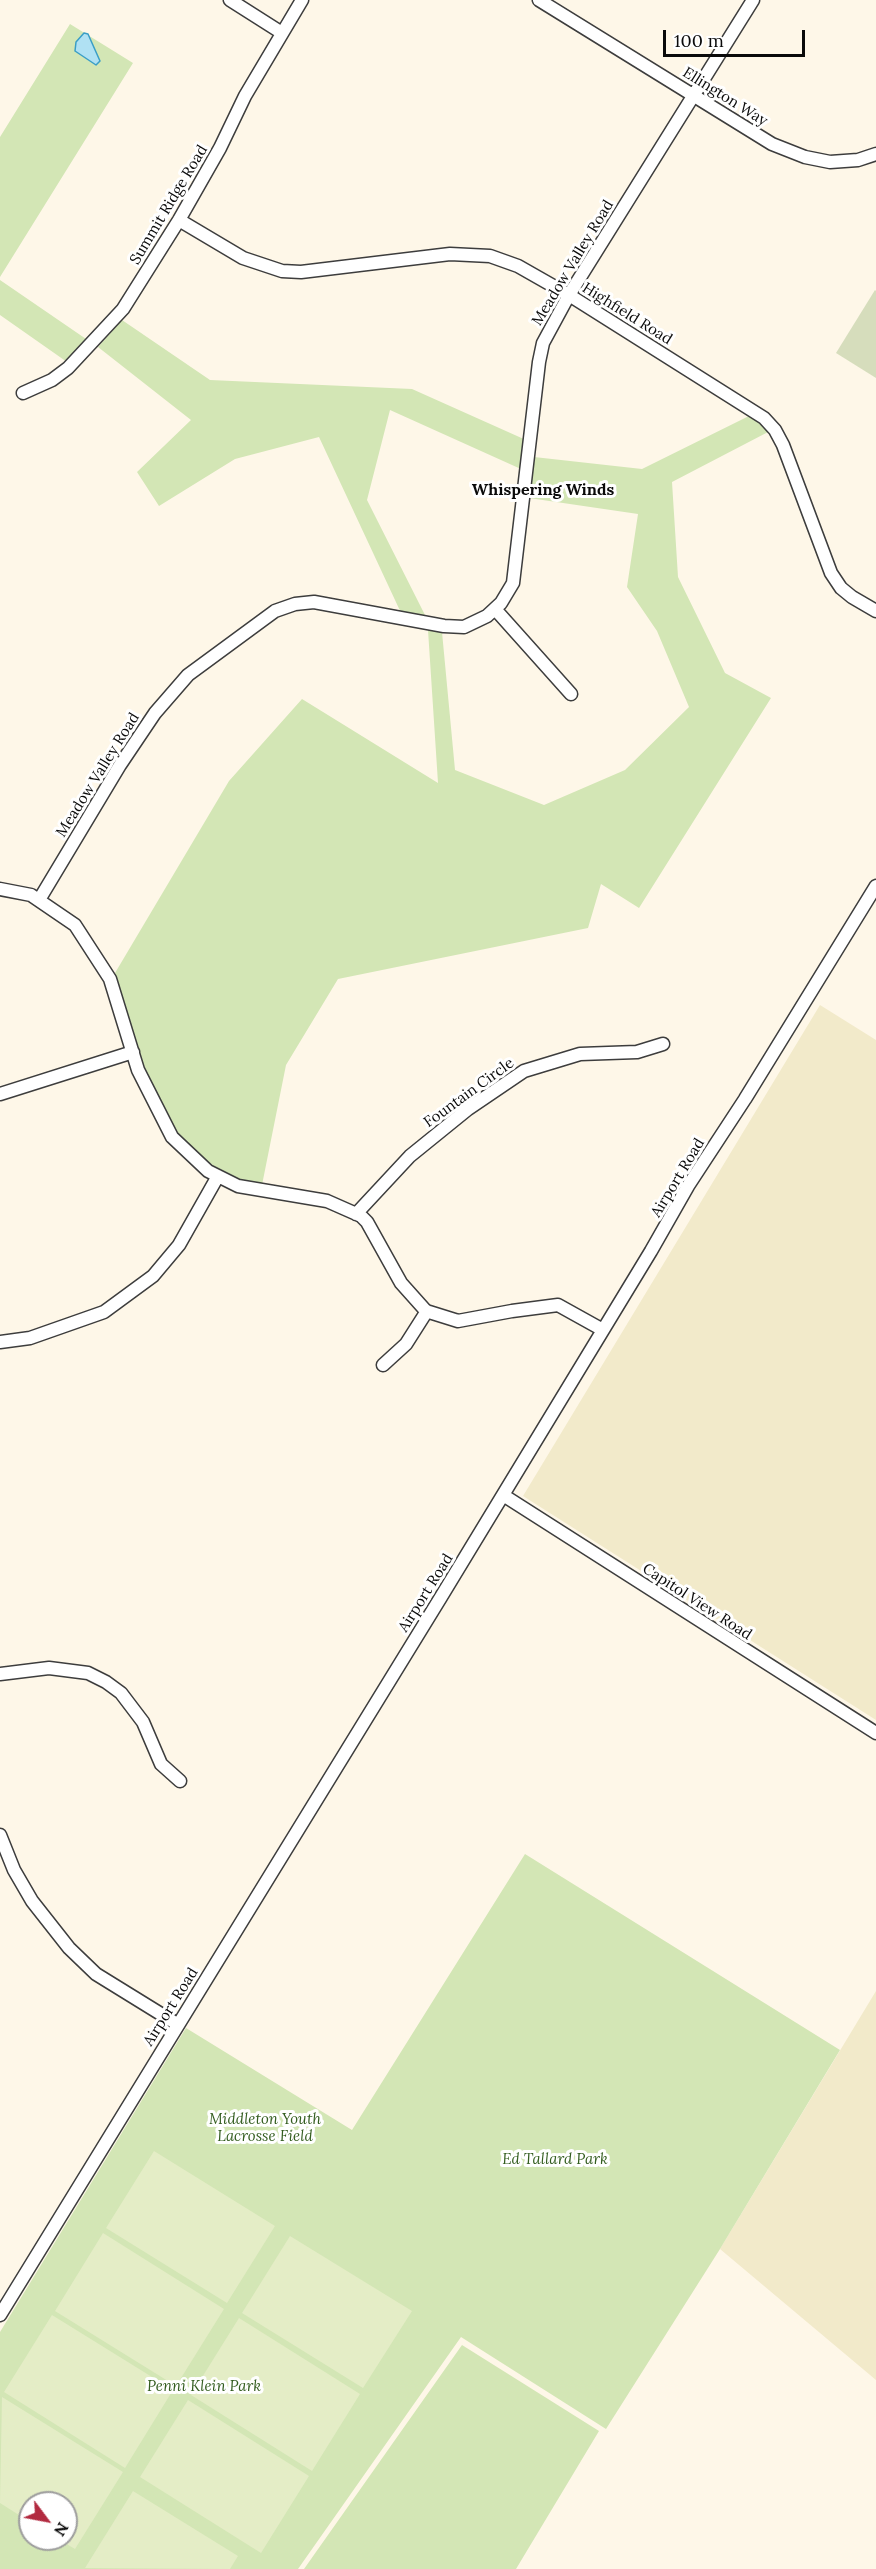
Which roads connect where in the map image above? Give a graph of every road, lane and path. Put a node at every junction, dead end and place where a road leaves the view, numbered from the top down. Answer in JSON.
{"nodes":[{"id":1,"x":230,"y":0,"type":"edge"},
{"id":2,"x":302,"y":0,"type":"edge"},
{"id":3,"x":539,"y":0,"type":"edge"},
{"id":4,"x":753,"y":0,"type":"edge"},
{"id":5,"x":282,"y":33,"type":"junction"},
{"id":6,"x":693,"y":96,"type":"junction"},
{"id":7,"x":876,"y":154,"type":"edge"},
{"id":8,"x":179,"y":220,"type":"junction"},
{"id":9,"x":570,"y":295,"type":"junction"},
{"id":10,"x":23,"y":393,"type":"dead end"},
{"id":11,"x":495,"y":609,"type":"junction"},
{"id":12,"x":876,"y":611,"type":"edge"},
{"id":13,"x":571,"y":694,"type":"dead end"},
{"id":14,"x":876,"y":886,"type":"edge"},
{"id":15,"x":0,"y":889,"type":"edge"},
{"id":16,"x":39,"y":900,"type":"junction"},
{"id":17,"x":663,"y":1044,"type":"dead end"},
{"id":18,"x":132,"y":1052,"type":"junction"},
{"id":19,"x":0,"y":1094,"type":"edge"},
{"id":20,"x":218,"y":1176,"type":"junction"},
{"id":21,"x":356,"y":1214,"type":"junction"},
{"id":22,"x":427,"y":1311,"type":"junction"},
{"id":23,"x":603,"y":1330,"type":"junction"},
{"id":24,"x":0,"y":1342,"type":"edge"},
{"id":25,"x":383,"y":1365,"type":"dead end"},
{"id":26,"x":503,"y":1494,"type":"junction"},
{"id":27,"x":0,"y":1674,"type":"edge"},
{"id":28,"x":876,"y":1733,"type":"edge"},
{"id":29,"x":180,"y":1781,"type":"dead end"},
{"id":30,"x":0,"y":1835,"type":"edge"},
{"id":31,"x":177,"y":2024,"type":"junction"},
{"id":32,"x":0,"y":2315,"type":"edge"}],
"edges":[{"from":1,"to":5,"type":"street"},
{"from":2,"to":5,"type":"street","name":"Summit Ridge Road"},
{"from":3,"to":6,"type":"street","name":"Ellington Way"},
{"from":4,"to":6,"type":"street","name":"Meadow Valley Road"},
{"from":5,"to":8,"type":"street","name":"Summit Ridge Road"},
{"from":6,"to":7,"type":"street","name":"Ellington Way"},
{"from":6,"to":9,"type":"street","name":"Meadow Valley Road"},
{"from":8,"to":9,"type":"street","name":"Highfield Road"},
{"from":8,"to":10,"type":"street","name":"Summit Ridge Road"},
{"from":9,"to":11,"type":"street","name":"Meadow Valley Road"},
{"from":9,"to":12,"type":"street","name":"Highfield Road"},
{"from":11,"to":13,"type":"street"},
{"from":11,"to":16,"type":"street","name":"Meadow Valley Road"},
{"from":14,"to":23,"type":"street","name":"Airport Road"},
{"from":15,"to":16,"type":"street"},
{"from":16,"to":18,"type":"street"},
{"from":17,"to":21,"type":"street","name":"Fountain Circle"},
{"from":18,"to":19,"type":"street"},
{"from":18,"to":20,"type":"street"},
{"from":20,"to":21,"type":"street"},
{"from":20,"to":24,"type":"street"},
{"from":21,"to":22,"type":"street"},
{"from":22,"to":23,"type":"street"},
{"from":22,"to":25,"type":"street"},
{"from":23,"to":26,"type":"street","name":"Airport Road"},
{"from":26,"to":28,"type":"street","name":"Capitol View Road"},
{"from":26,"to":31,"type":"street","name":"Airport Road"},
{"from":27,"to":29,"type":"street"},
{"from":30,"to":31,"type":"street"},
{"from":31,"to":32,"type":"street","name":"Airport Road"}]}
